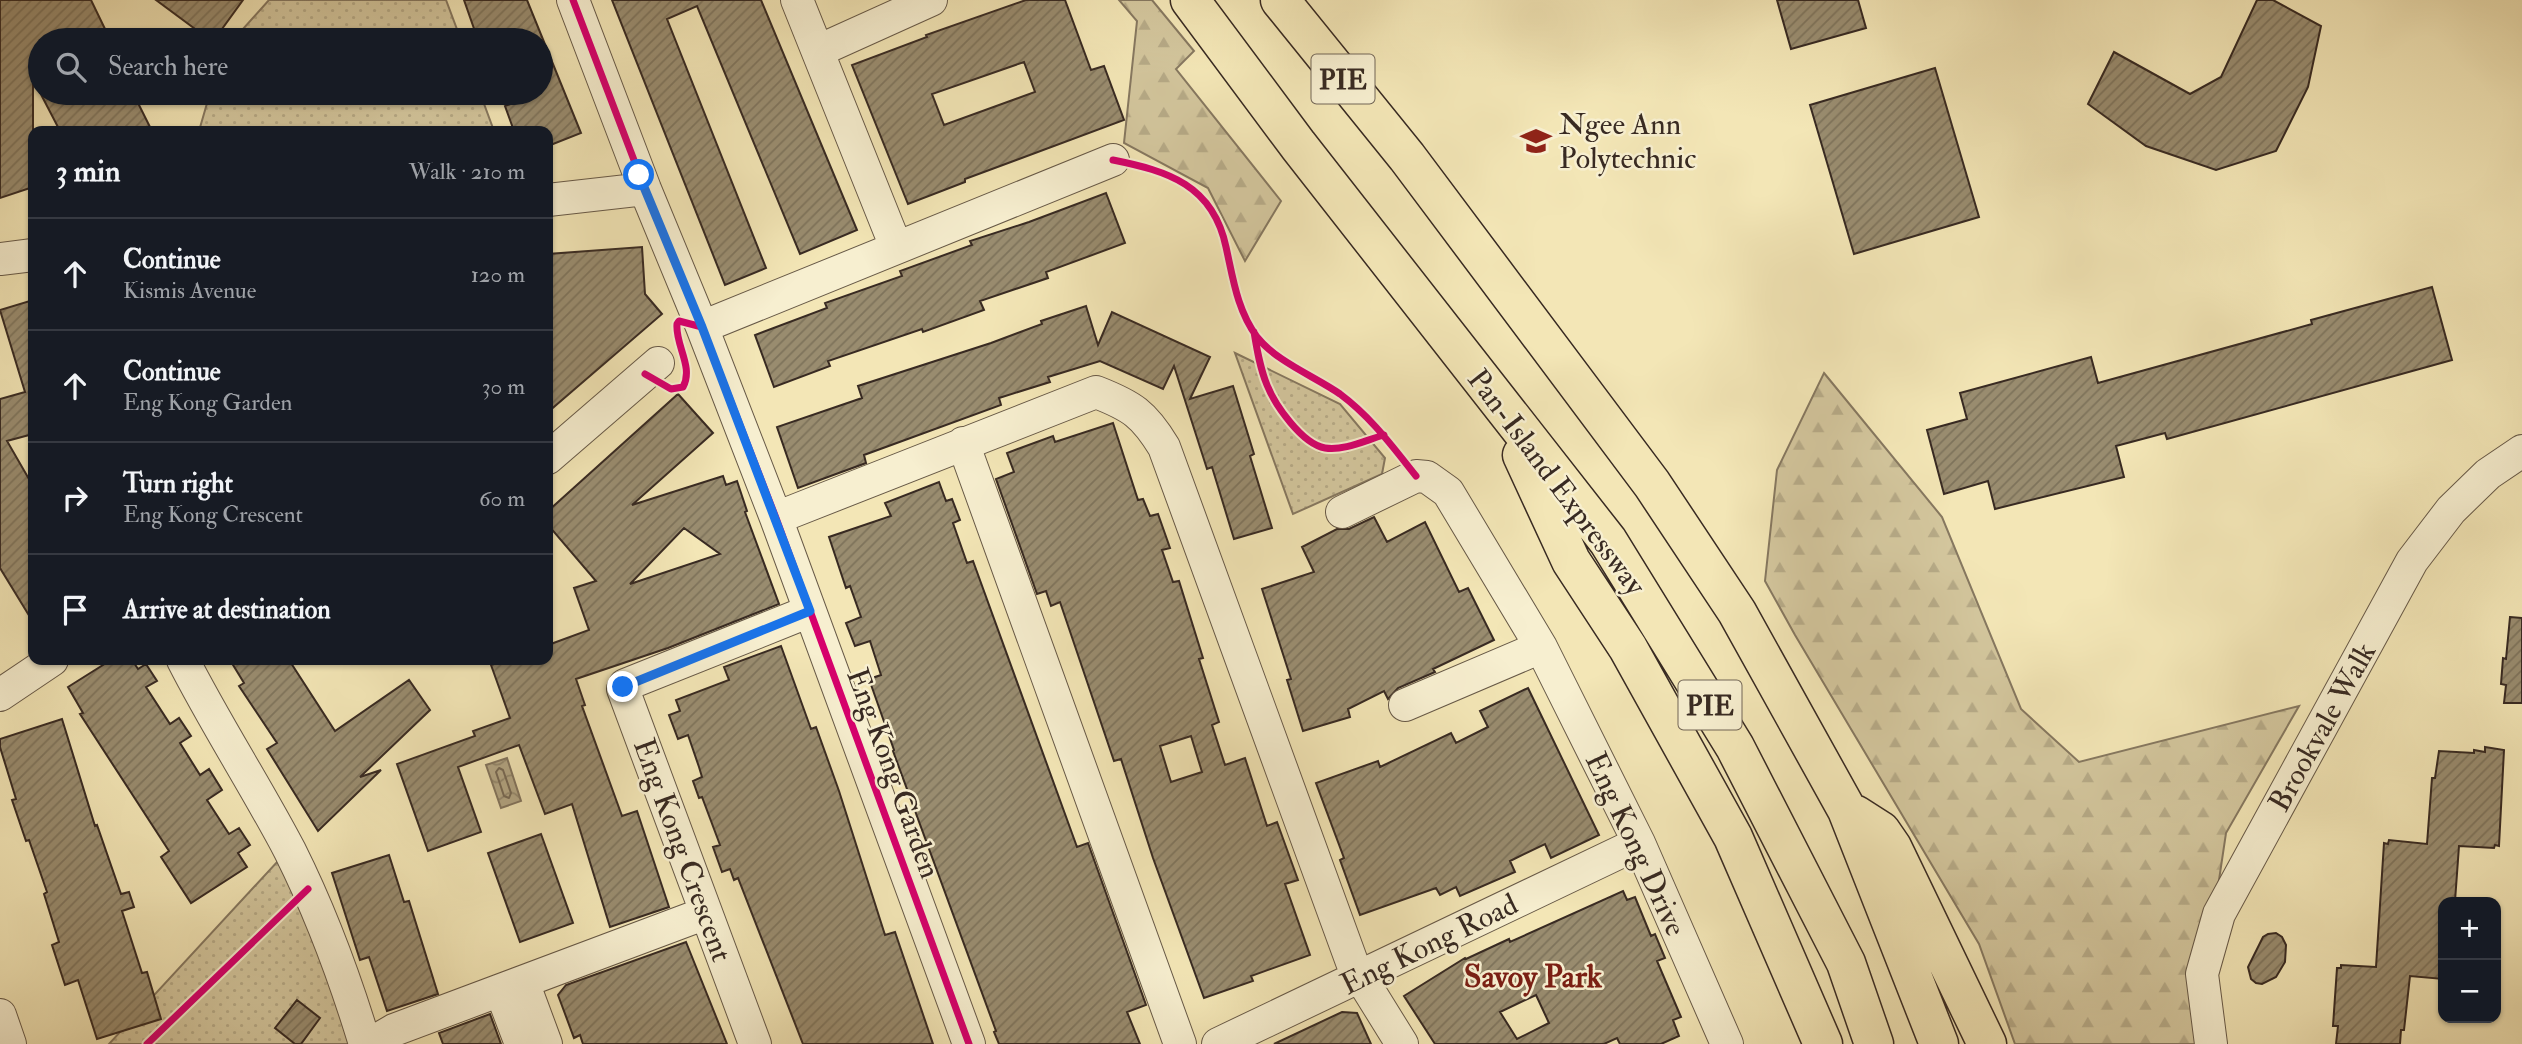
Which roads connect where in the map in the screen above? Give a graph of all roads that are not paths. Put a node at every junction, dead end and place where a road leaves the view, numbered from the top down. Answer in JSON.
{"nodes":[{"id":1,"x":573,"y":0,"type":"edge"},
{"id":2,"x":797,"y":0,"type":"edge"},
{"id":3,"x":932,"y":0,"type":"edge"},
{"id":4,"x":1189,"y":0,"type":"edge"},
{"id":5,"x":1280,"y":0,"type":"edge"},
{"id":6,"x":818,"y":51,"type":"junction"},
{"id":7,"x":1113,"y":160,"type":"dead end"},
{"id":8,"x":645,"y":189,"type":"junction"},
{"id":9,"x":553,"y":199,"type":"edge"},
{"id":10,"x":896,"y":247,"type":"junction"},
{"id":11,"x":28,"y":256,"type":"edge"},
{"id":12,"x":0,"y":259,"type":"edge"},
{"id":13,"x":702,"y":327,"type":"junction"},
{"id":14,"x":658,"y":363,"type":"dead end"},
{"id":15,"x":1495,"y":396,"type":"junction"},
{"id":16,"x":963,"y":443,"type":"junction"},
{"id":17,"x":2522,"y":451,"type":"edge"},
{"id":18,"x":553,"y":454,"type":"edge"},
{"id":19,"x":1342,"y":512,"type":"dead end"},
{"id":20,"x":776,"y":518,"type":"junction"},
{"id":21,"x":810,"y":611,"type":"junction"},
{"id":22,"x":1541,"y":647,"type":"junction"},
{"id":23,"x":45,"y":665,"type":"edge"},
{"id":24,"x":186,"y":665,"type":"edge"},
{"id":25,"x":0,"y":695,"type":"edge"},
{"id":26,"x":1405,"y":705,"type":"dead end"},
{"id":27,"x":1847,"y":810,"type":"junction"},
{"id":28,"x":1639,"y":843,"type":"junction"},
{"id":29,"x":706,"y":913,"type":"junction"},
{"id":30,"x":1360,"y":977,"type":"junction"},
{"id":31,"x":512,"y":987,"type":"junction"},
{"id":32,"x":0,"y":1015,"type":"edge"},
{"id":33,"x":1724,"y":1043,"type":"edge"},
{"id":34,"x":10,"y":1044,"type":"edge"},
{"id":35,"x":368,"y":1044,"type":"edge"},
{"id":36,"x":521,"y":1044,"type":"edge"},
{"id":37,"x":546,"y":1044,"type":"edge"},
{"id":38,"x":755,"y":1044,"type":"edge"},
{"id":39,"x":969,"y":1044,"type":"edge"},
{"id":40,"x":1180,"y":1044,"type":"edge"},
{"id":41,"x":1218,"y":1044,"type":"edge"},
{"id":42,"x":1402,"y":1044,"type":"edge"},
{"id":43,"x":1823,"y":1044,"type":"edge"},
{"id":44,"x":1874,"y":1044,"type":"edge"},
{"id":45,"x":1939,"y":1044,"type":"edge"},
{"id":46,"x":1987,"y":1044,"type":"edge"},
{"id":47,"x":2211,"y":1044,"type":"edge"}],
"edges":[{"from":1,"to":8,"type":"street","name":"Eng Kong Garden"},
{"from":2,"to":6,"type":"street"},
{"from":3,"to":6,"type":"street"},
{"from":4,"to":15,"type":"highway","name":"Pan-Island Expressway","number":"PIE"},
{"from":5,"to":27,"type":"highway","number":"PIE"},
{"from":6,"to":10,"type":"street"},
{"from":7,"to":10,"type":"street"},
{"from":8,"to":9,"type":"street"},
{"from":8,"to":13,"type":"street","name":"Eng Kong Garden"},
{"from":10,"to":13,"type":"street"},
{"from":11,"to":12,"type":"street"},
{"from":13,"to":20,"type":"street","name":"Eng Kong Garden"},
{"from":14,"to":18,"type":"street"},
{"from":15,"to":43,"type":"highway"},
{"from":15,"to":44,"type":"highway","name":"Pan-Island Expressway","number":"PIE"},
{"from":16,"to":20,"type":"street"},
{"from":16,"to":30,"type":"street"},
{"from":16,"to":40,"type":"street"},
{"from":17,"to":47,"type":"street","name":"Brookvale Walk"},
{"from":19,"to":22,"type":"street","name":"Eng Kong Drive"},
{"from":20,"to":21,"type":"street","name":"Eng Kong Garden"},
{"from":21,"to":29,"type":"street","name":"Eng Kong Crescent"},
{"from":21,"to":39,"type":"street","name":"Eng Kong Garden"},
{"from":22,"to":26,"type":"street"},
{"from":22,"to":28,"type":"street","name":"Eng Kong Drive"},
{"from":23,"to":25,"type":"street"},
{"from":24,"to":35,"type":"street"},
{"from":27,"to":45,"type":"highway","number":"PIE"},
{"from":27,"to":46,"type":"highway"},
{"from":28,"to":30,"type":"street","name":"Eng Kong Road"},
{"from":28,"to":33,"type":"street","name":"Eng Kong Drive"},
{"from":29,"to":31,"type":"street"},
{"from":29,"to":38,"type":"street","name":"Eng Kong Crescent"},
{"from":30,"to":41,"type":"street","name":"Eng Kong Road"},
{"from":30,"to":42,"type":"street"},
{"from":31,"to":35,"type":"street"},
{"from":31,"to":36,"type":"street"},
{"from":31,"to":37,"type":"street"},
{"from":32,"to":34,"type":"street"}]}
